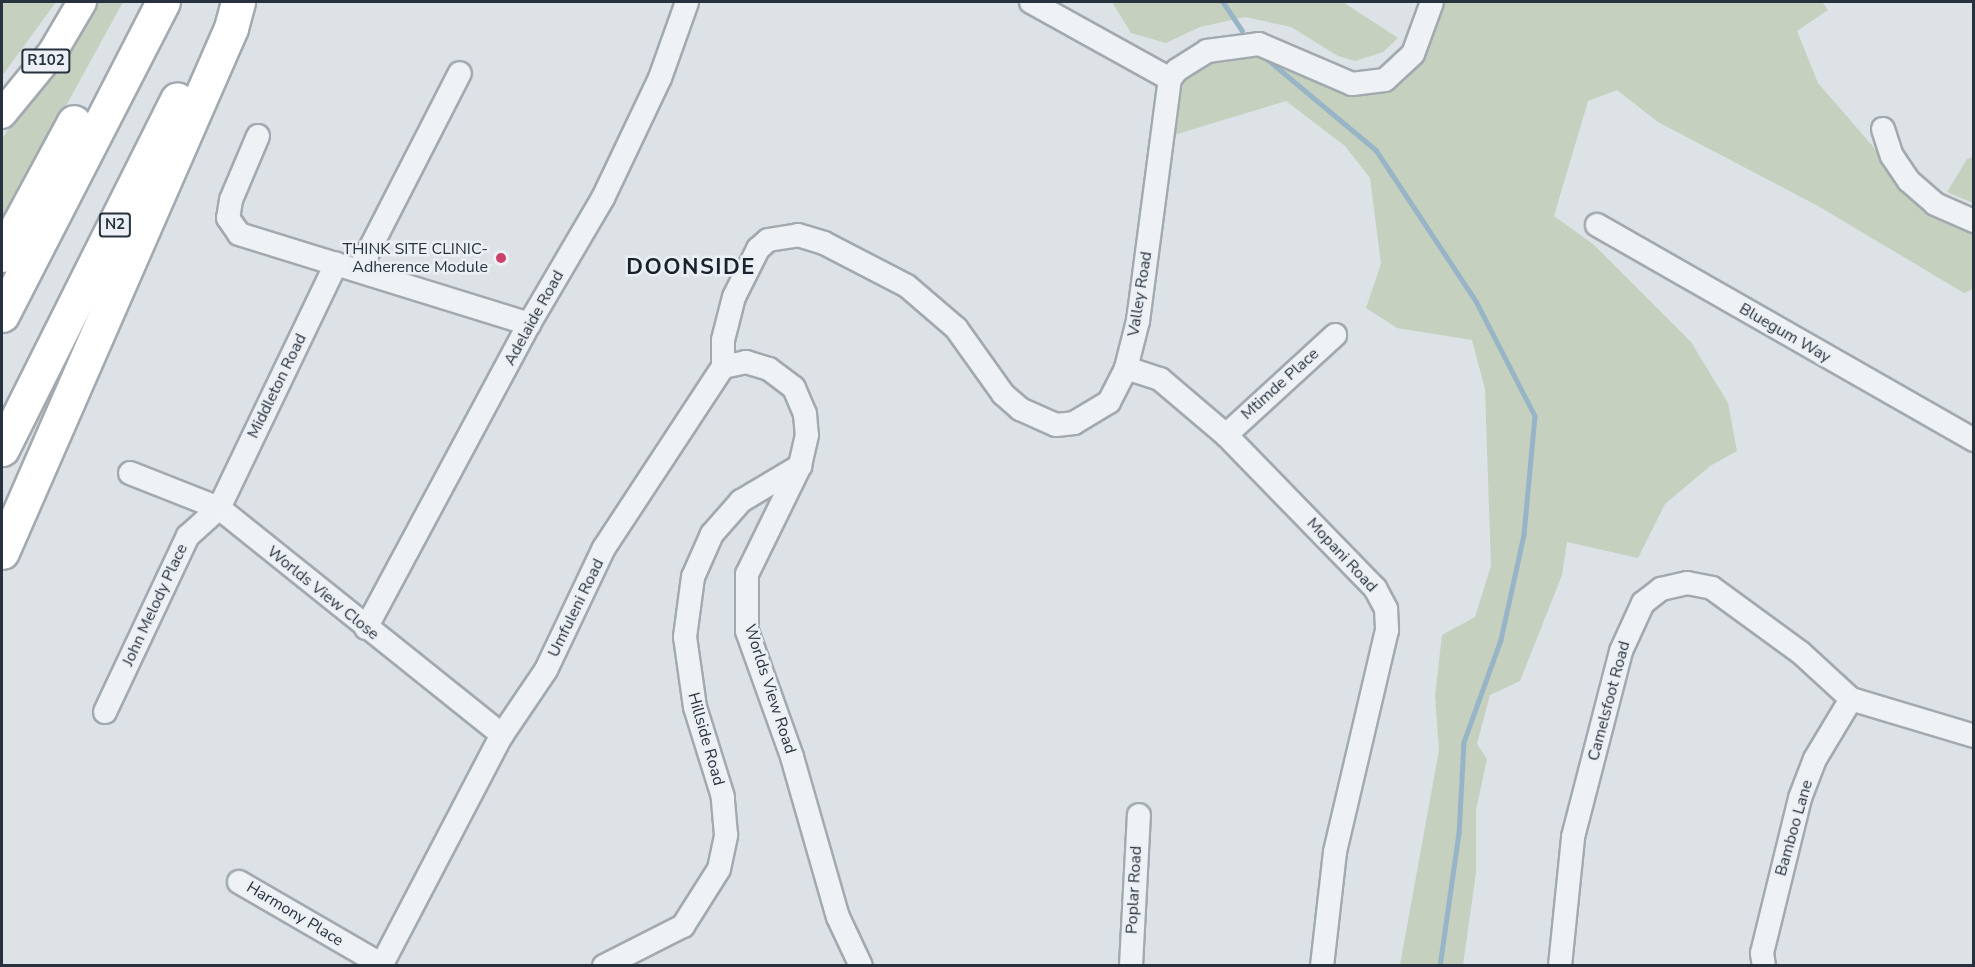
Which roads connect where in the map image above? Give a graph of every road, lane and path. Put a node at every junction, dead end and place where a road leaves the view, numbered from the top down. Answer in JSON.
{"nodes":[{"id":1,"x":82,"y":2,"type":"edge"},
{"id":2,"x":141,"y":2,"type":"edge"},
{"id":3,"x":163,"y":2,"type":"edge"},
{"id":4,"x":228,"y":2,"type":"edge"},
{"id":5,"x":238,"y":2,"type":"edge"},
{"id":6,"x":687,"y":2,"type":"edge"},
{"id":7,"x":1031,"y":2,"type":"edge"},
{"id":8,"x":1432,"y":2,"type":"edge"},
{"id":9,"x":460,"y":73,"type":"dead end"},
{"id":10,"x":1170,"y":79,"type":"junction"},
{"id":11,"x":2,"y":114,"type":"edge"},
{"id":12,"x":1883,"y":129,"type":"dead end"},
{"id":13,"x":258,"y":136,"type":"dead end"},
{"id":14,"x":1974,"y":221,"type":"edge"},
{"id":15,"x":1597,"y":225,"type":"dead end"},
{"id":16,"x":758,"y":249,"type":"joint"},
{"id":17,"x":2,"y":255,"type":"edge"},
{"id":18,"x":336,"y":264,"type":"junction"},
{"id":19,"x":359,"y":270,"type":"junction"},
{"id":20,"x":2,"y":315,"type":"edge"},
{"id":21,"x":529,"y":324,"type":"junction"},
{"id":22,"x":1335,"y":335,"type":"dead end"},
{"id":23,"x":723,"y":367,"type":"junction"},
{"id":24,"x":1126,"y":368,"type":"junction"},
{"id":25,"x":1226,"y":435,"type":"junction"},
{"id":26,"x":1974,"y":440,"type":"edge"},
{"id":27,"x":2,"y":449,"type":"edge"},
{"id":28,"x":800,"y":466,"type":"junction"},
{"id":29,"x":130,"y":473,"type":"dead end"},
{"id":30,"x":219,"y":508,"type":"junction"},
{"id":31,"x":2,"y":552,"type":"edge"},
{"id":32,"x":366,"y":628,"type":"junction"},
{"id":33,"x":1851,"y":699,"type":"junction"},
{"id":34,"x":105,"y":712,"type":"dead end"},
{"id":35,"x":502,"y":735,"type":"junction"},
{"id":36,"x":1974,"y":736,"type":"edge"},
{"id":37,"x":1139,"y":815,"type":"dead end"},
{"id":38,"x":239,"y":882,"type":"dead end"},
{"id":39,"x":381,"y":965,"type":"edge"},
{"id":40,"x":604,"y":966,"type":"edge"},
{"id":41,"x":861,"y":966,"type":"edge"},
{"id":42,"x":1131,"y":966,"type":"edge"},
{"id":43,"x":1322,"y":966,"type":"edge"},
{"id":44,"x":1560,"y":966,"type":"edge"},
{"id":45,"x":1764,"y":966,"type":"edge"}],
"edges":[{"from":1,"to":11,"type":"main road","number":"R102"},
{"from":2,"to":17,"type":"highway"},
{"from":3,"to":20,"type":"highway"},
{"from":4,"to":27,"type":"highway","number":"N2"},
{"from":5,"to":31,"type":"highway"},
{"from":6,"to":21,"type":"street","name":"Adelaide Road"},
{"from":7,"to":10,"type":"street"},
{"from":8,"to":10,"type":"street"},
{"from":9,"to":19,"type":"street"},
{"from":10,"to":24,"type":"street","name":"Valley Road"},
{"from":12,"to":14,"type":"street"},
{"from":13,"to":18,"type":"street"},
{"from":15,"to":26,"type":"street","name":"Bluegum Way"},
{"from":16,"to":23,"type":"street","name":"Umfuleni Road"},
{"from":16,"to":24,"type":"street","name":"Valley Road"},
{"from":18,"to":19,"type":"street"},
{"from":18,"to":30,"type":"street","name":"Middleton Road"},
{"from":19,"to":21,"type":"street"},
{"from":21,"to":32,"type":"street","name":"Adelaide Road"},
{"from":22,"to":25,"type":"street","name":"Mtimde Place"},
{"from":23,"to":28,"type":"street","name":"Worlds View Road"},
{"from":23,"to":35,"type":"street","name":"Umfuleni Road"},
{"from":24,"to":25,"type":"street","name":"Mopani Road"},
{"from":25,"to":43,"type":"street","name":"Mopani Road"},
{"from":28,"to":40,"type":"street","name":"Hillside Road"},
{"from":28,"to":41,"type":"street","name":"Worlds View Road"},
{"from":29,"to":30,"type":"street","name":"Worlds View Close"},
{"from":30,"to":32,"type":"street","name":"Worlds View Close"},
{"from":30,"to":34,"type":"street","name":"John Melody Place"},
{"from":32,"to":35,"type":"street","name":"Worlds View Close"},
{"from":33,"to":36,"type":"street","name":"Camelsfoot Road"},
{"from":33,"to":44,"type":"street","name":"Camelsfoot Road"},
{"from":33,"to":45,"type":"street","name":"Bamboo Lane"},
{"from":35,"to":39,"type":"street","name":"Umfuleni Road"},
{"from":37,"to":42,"type":"street","name":"Poplar Road"},
{"from":38,"to":39,"type":"street","name":"Harmony Place"}]}
